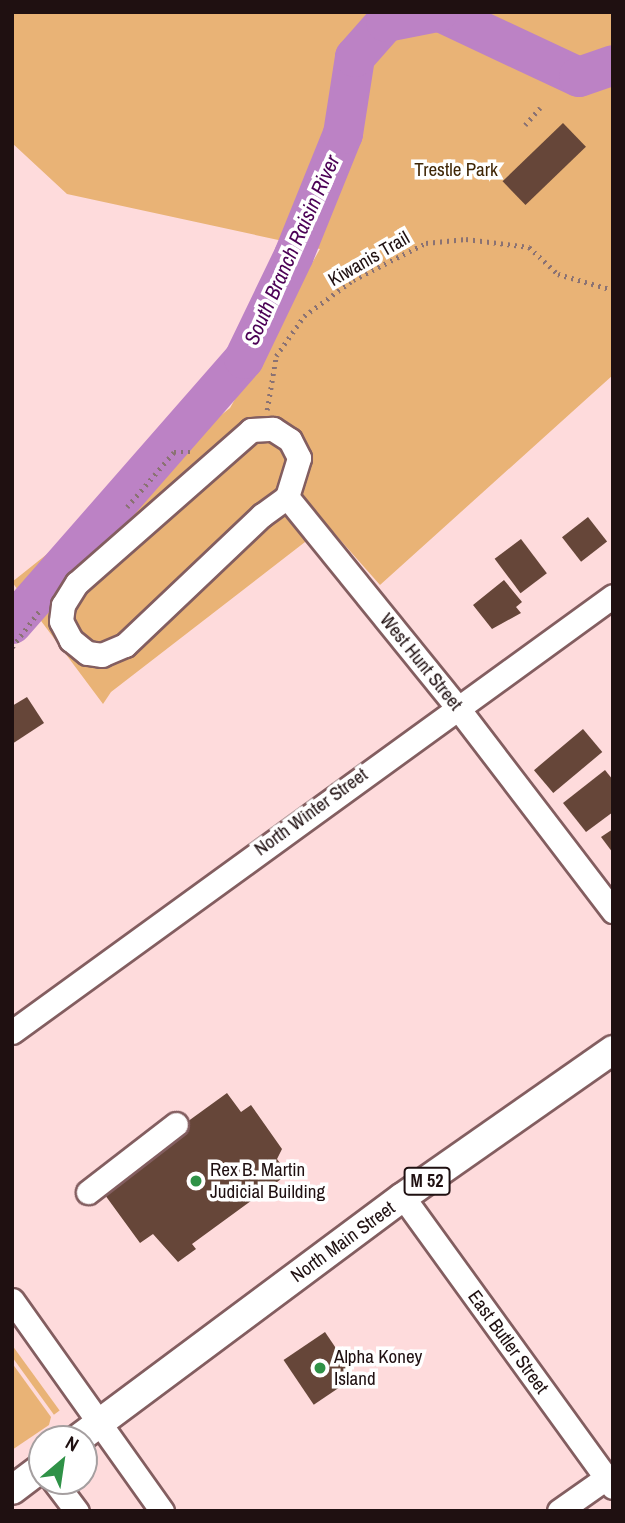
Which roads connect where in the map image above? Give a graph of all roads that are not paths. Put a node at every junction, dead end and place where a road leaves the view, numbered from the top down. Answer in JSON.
{"nodes":[{"id":1,"x":287,"y":497,"type":"junction"},
{"id":2,"x":613,"y":596,"type":"edge"},
{"id":3,"x":457,"y":707,"type":"junction"},
{"id":4,"x":613,"y":911,"type":"edge"},
{"id":5,"x":12,"y":1032,"type":"edge"},
{"id":6,"x":613,"y":1050,"type":"edge"},
{"id":7,"x":176,"y":1124,"type":"dead end"},
{"id":8,"x":89,"y":1192,"type":"dead end"},
{"id":9,"x":404,"y":1197,"type":"junction"},
{"id":10,"x":12,"y":1300,"type":"edge"},
{"id":11,"x":85,"y":1425,"type":"edge"},
{"id":12,"x":96,"y":1425,"type":"edge"},
{"id":13,"x":98,"y":1442,"type":"edge"},
{"id":14,"x":28,"y":1478,"type":"edge"},
{"id":15,"x":610,"y":1482,"type":"edge"},
{"id":16,"x":12,"y":1490,"type":"edge"},
{"id":17,"x":65,"y":1495,"type":"edge"},
{"id":18,"x":77,"y":1511,"type":"edge"},
{"id":19,"x":162,"y":1511,"type":"edge"},
{"id":20,"x":559,"y":1511,"type":"edge"}],
"edges":[{"from":1,"to":1,"type":"street"},
{"from":1,"to":3,"type":"street","name":"West Hunt Street"},
{"from":2,"to":3,"type":"street","name":"North Winter Street"},
{"from":3,"to":4,"type":"street","name":"West Hunt Street"},
{"from":3,"to":5,"type":"street","name":"North Winter Street"},
{"from":6,"to":9,"type":"main road","name":"North Main Street","number":"M 52"},
{"from":7,"to":8,"type":"street"},
{"from":9,"to":12,"type":"main road","name":"North Main Street","number":"M 52"},
{"from":9,"to":15,"type":"street","name":"East Butler Street"},
{"from":10,"to":11,"type":"street"},
{"from":13,"to":19,"type":"street"},
{"from":14,"to":16,"type":"main road"},
{"from":15,"to":20,"type":"street"},
{"from":17,"to":18,"type":"street"}]}
